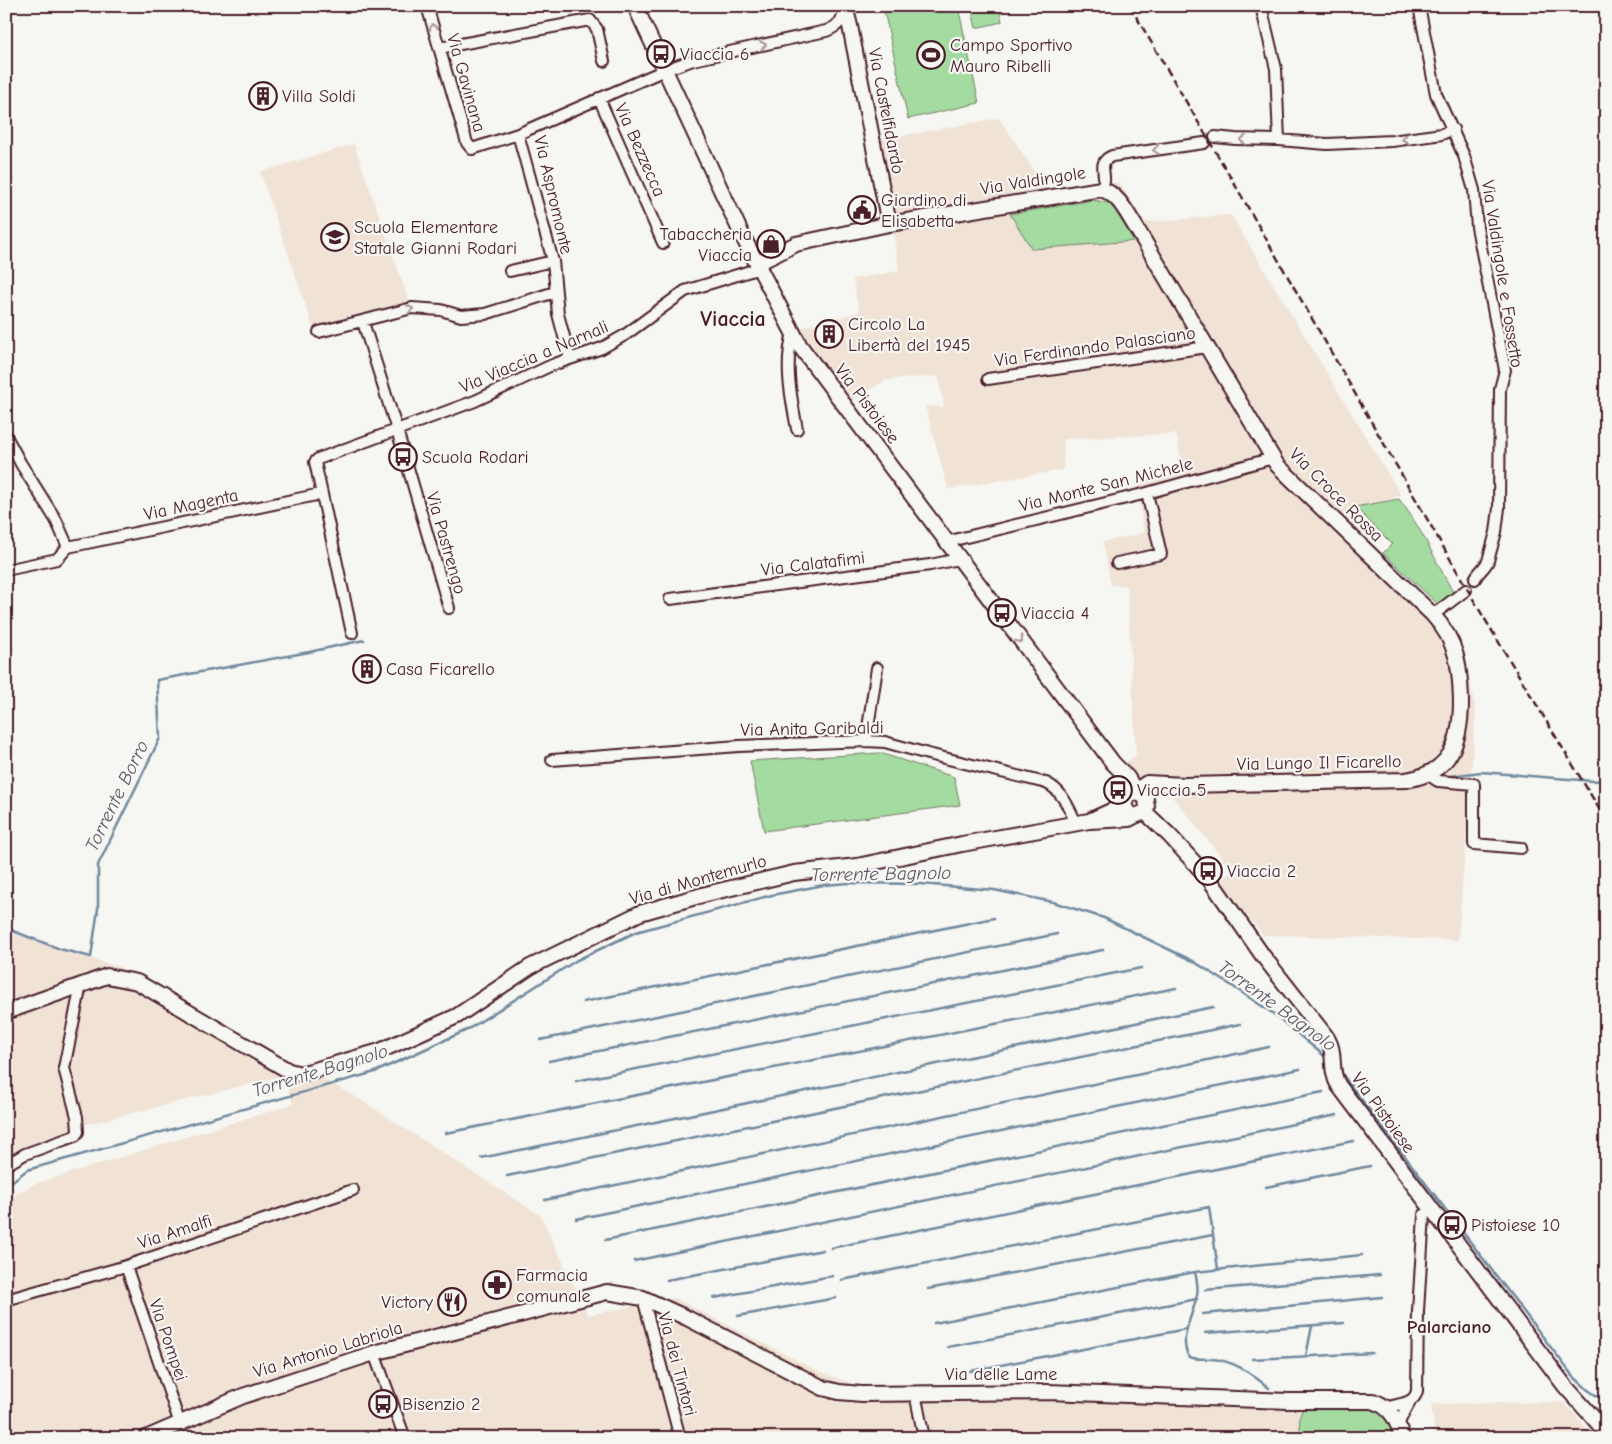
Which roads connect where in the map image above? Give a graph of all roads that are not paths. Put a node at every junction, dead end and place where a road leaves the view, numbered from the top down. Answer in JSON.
{"nodes":[{"id":1,"x":427,"y":6,"type":"edge"},
{"id":2,"x":635,"y":6,"type":"edge"},
{"id":3,"x":844,"y":6,"type":"edge"},
{"id":4,"x":1261,"y":6,"type":"edge"},
{"id":5,"x":1419,"y":6,"type":"edge"},
{"id":6,"x":826,"y":31,"type":"junction"},
{"id":7,"x":439,"y":48,"type":"junction"},
{"id":8,"x":604,"y":61,"type":"dead end"},
{"id":9,"x":858,"y":63,"type":"junction"},
{"id":10,"x":665,"y":70,"type":"junction"},
{"id":11,"x":599,"y":98,"type":"junction"},
{"id":12,"x":1453,"y":129,"type":"junction"},
{"id":13,"x":518,"y":134,"type":"junction"},
{"id":14,"x":1215,"y":137,"type":"dead end"},
{"id":15,"x":1279,"y":140,"type":"junction"},
{"id":16,"x":1204,"y":143,"type":"dead end"},
{"id":17,"x":1101,"y":189,"type":"junction"},
{"id":18,"x":889,"y":224,"type":"junction"},
{"id":19,"x":663,"y":243,"type":"dead end"},
{"id":20,"x":553,"y":261,"type":"junction"},
{"id":21,"x":759,"y":266,"type":"junction"},
{"id":22,"x":510,"y":271,"type":"dead end"},
{"id":23,"x":555,"y":292,"type":"junction"},
{"id":24,"x":363,"y":322,"type":"junction"},
{"id":25,"x":319,"y":332,"type":"dead end"},
{"id":26,"x":793,"y":332,"type":"junction"},
{"id":27,"x":1207,"y":347,"type":"junction"},
{"id":28,"x":570,"y":359,"type":"junction"},
{"id":29,"x":988,"y":378,"type":"dead end"},
{"id":30,"x":797,"y":429,"type":"dead end"},
{"id":31,"x":397,"y":430,"type":"junction"},
{"id":32,"x":6,"y":436,"type":"edge"},
{"id":33,"x":1272,"y":458,"type":"junction"},
{"id":34,"x":1147,"y":493,"type":"junction"},
{"id":35,"x":321,"y":494,"type":"junction"},
{"id":36,"x":946,"y":542,"type":"junction"},
{"id":37,"x":68,"y":547,"type":"junction"},
{"id":38,"x":959,"y":559,"type":"junction"},
{"id":39,"x":1117,"y":563,"type":"dead end"},
{"id":40,"x":6,"y":570,"type":"edge"},
{"id":41,"x":1474,"y":579,"type":"dead end"},
{"id":42,"x":1466,"y":590,"type":"dead end"},
{"id":43,"x":670,"y":598,"type":"dead end"},
{"id":44,"x":448,"y":608,"type":"dead end"},
{"id":45,"x":1432,"y":615,"type":"junction"},
{"id":46,"x":352,"y":633,"type":"dead end"},
{"id":47,"x":877,"y":668,"type":"dead end"},
{"id":48,"x":866,"y":741,"type":"junction"},
{"id":49,"x":552,"y":760,"type":"dead end"},
{"id":50,"x":1427,"y":774,"type":"junction"},
{"id":51,"x":1136,"y":803,"type":"junction"},
{"id":52,"x":1082,"y":822,"type":"junction"},
{"id":53,"x":1521,"y":848,"type":"dead end"},
{"id":54,"x":81,"y":985,"type":"junction"},
{"id":55,"x":6,"y":1012,"type":"edge"},
{"id":56,"x":6,"y":1165,"type":"edge"},
{"id":57,"x":353,"y":1190,"type":"dead end"},
{"id":58,"x":1424,"y":1215,"type":"dead end"},
{"id":59,"x":126,"y":1266,"type":"junction"},
{"id":60,"x":643,"y":1298,"type":"junction"},
{"id":61,"x":6,"y":1300,"type":"edge"},
{"id":62,"x":374,"y":1353,"type":"junction"},
{"id":63,"x":915,"y":1393,"type":"junction"},
{"id":64,"x":1410,"y":1402,"type":"junction"},
{"id":65,"x":1383,"y":1406,"type":"junction"},
{"id":66,"x":180,"y":1424,"type":"junction"},
{"id":67,"x":1398,"y":1424,"type":"junction"},
{"id":68,"x":1606,"y":1432,"type":"edge"},
{"id":69,"x":151,"y":1437,"type":"edge"},
{"id":70,"x":405,"y":1438,"type":"edge"},
{"id":71,"x":680,"y":1438,"type":"edge"},
{"id":72,"x":924,"y":1438,"type":"edge"},
{"id":73,"x":1402,"y":1438,"type":"edge"}],
"edges":[{"from":7,"to":1,"type":"street","name":"Via Gavinana","one_way":true},
{"from":2,"to":10,"type":"street","name":"Via Pistoiese"},
{"from":3,"to":6,"type":"street"},
{"from":3,"to":9,"type":"street","name":"Via Castelfidardo"},
{"from":4,"to":15,"type":"street"},
{"from":5,"to":12,"type":"street","name":"Via Valdingole e Fossetto"},
{"from":6,"to":9,"type":"street"},
{"from":10,"to":6,"type":"street","name":"Via Aspromonte","one_way":true},
{"from":7,"to":8,"type":"street"},
{"from":7,"to":13,"type":"street","name":"Via Gavinana"},
{"from":9,"to":18,"type":"street","name":"Via Castelfidardo"},
{"from":10,"to":11,"type":"street","name":"Via Aspromonte"},
{"from":10,"to":21,"type":"street","name":"Via Pistoiese"},
{"from":11,"to":13,"type":"street","name":"Via Aspromonte"},
{"from":11,"to":19,"type":"street","name":"Via Bezzecca"},
{"from":12,"to":15,"type":"street","one_way":true},
{"from":12,"to":41,"type":"street","name":"Via Valdingole e Fossetto"},
{"from":13,"to":20,"type":"street","name":"Via Aspromonte"},
{"from":15,"to":14,"type":"street","one_way":true},
{"from":16,"to":17,"type":"street","name":"Via Valdingole","one_way":true},
{"from":17,"to":18,"type":"street","name":"Via Valdingole"},
{"from":17,"to":27,"type":"street","name":"Via Croce Rossa"},
{"from":18,"to":21,"type":"street","name":"Via Valdingole"},
{"from":20,"to":22,"type":"street"},
{"from":20,"to":23,"type":"street","name":"Via Aspromonte"},
{"from":21,"to":26,"type":"street","name":"Via Pistoiese"},
{"from":21,"to":28,"type":"street","name":"Via Viaccia a Narnali"},
{"from":24,"to":23,"type":"street","one_way":true},
{"from":23,"to":28,"type":"street","name":"Via Aspromonte"},
{"from":24,"to":25,"type":"street"},
{"from":24,"to":31,"type":"street"},
{"from":26,"to":30,"type":"street"},
{"from":26,"to":36,"type":"street","name":"Via Pistoiese"},
{"from":27,"to":29,"type":"street","name":"Via Ferdinando Palasciano"},
{"from":27,"to":33,"type":"street","name":"Via Croce Rossa"},
{"from":28,"to":31,"type":"street","name":"Via Viaccia a Narnali"},
{"from":31,"to":35,"type":"street","name":"Via Viaccia a Narnali"},
{"from":31,"to":44,"type":"street","name":"Via Pastrengo"},
{"from":32,"to":37,"type":"street"},
{"from":33,"to":34,"type":"street","name":"Via Monte San Michele"},
{"from":33,"to":45,"type":"street","name":"Via Croce Rossa"},
{"from":34,"to":36,"type":"street","name":"Via Monte San Michele"},
{"from":34,"to":39,"type":"street"},
{"from":35,"to":37,"type":"street","name":"Via Magenta"},
{"from":35,"to":46,"type":"street","name":"Via Viaccia a Narnali"},
{"from":36,"to":38,"type":"street","name":"Via Pistoiese"},
{"from":37,"to":40,"type":"street"},
{"from":38,"to":43,"type":"street","name":"Via Calatafimi"},
{"from":38,"to":51,"type":"street","name":"Via Pistoiese","one_way":true},
{"from":42,"to":45,"type":"street"},
{"from":45,"to":50,"type":"street","name":"Via Croce Rossa"},
{"from":47,"to":48,"type":"street"},
{"from":48,"to":49,"type":"street","name":"Via Anita Garibaldi"},
{"from":48,"to":52,"type":"street","name":"Via Anita Garibaldi"},
{"from":50,"to":51,"type":"street","name":"Via Lungo Il Ficarello"},
{"from":50,"to":53,"type":"street","name":"Via Lungo Il Ficarello"},
{"from":51,"to":52,"type":"street","name":"Via di Montemurlo"},
{"from":51,"to":68,"type":"street","name":"Via Pistoiese"},
{"from":52,"to":54,"type":"street","name":"Via di Montemurlo"},
{"from":54,"to":55,"type":"street"},
{"from":54,"to":56,"type":"street"},
{"from":57,"to":59,"type":"street","name":"Via Amalfi"},
{"from":58,"to":64,"type":"street"},
{"from":59,"to":61,"type":"street","name":"Via Amalfi"},
{"from":59,"to":66,"type":"street","name":"Via Pompei"},
{"from":60,"to":62,"type":"street","name":"Via Antonio Labriola"},
{"from":60,"to":63,"type":"street","name":"Via delle Lame"},
{"from":60,"to":71,"type":"street","name":"Via dei Tintori"},
{"from":62,"to":66,"type":"street","name":"Via Antonio Labriola"},
{"from":62,"to":70,"type":"street"},
{"from":63,"to":65,"type":"street","name":"Via delle Lame"},
{"from":63,"to":72,"type":"street"},
{"from":64,"to":65,"type":"street","name":"Via delle Lame"},
{"from":64,"to":67,"type":"street"},
{"from":65,"to":67,"type":"street"},
{"from":66,"to":69,"type":"street","name":"Via Antonio Labriola"},
{"from":67,"to":73,"type":"street"}]}
